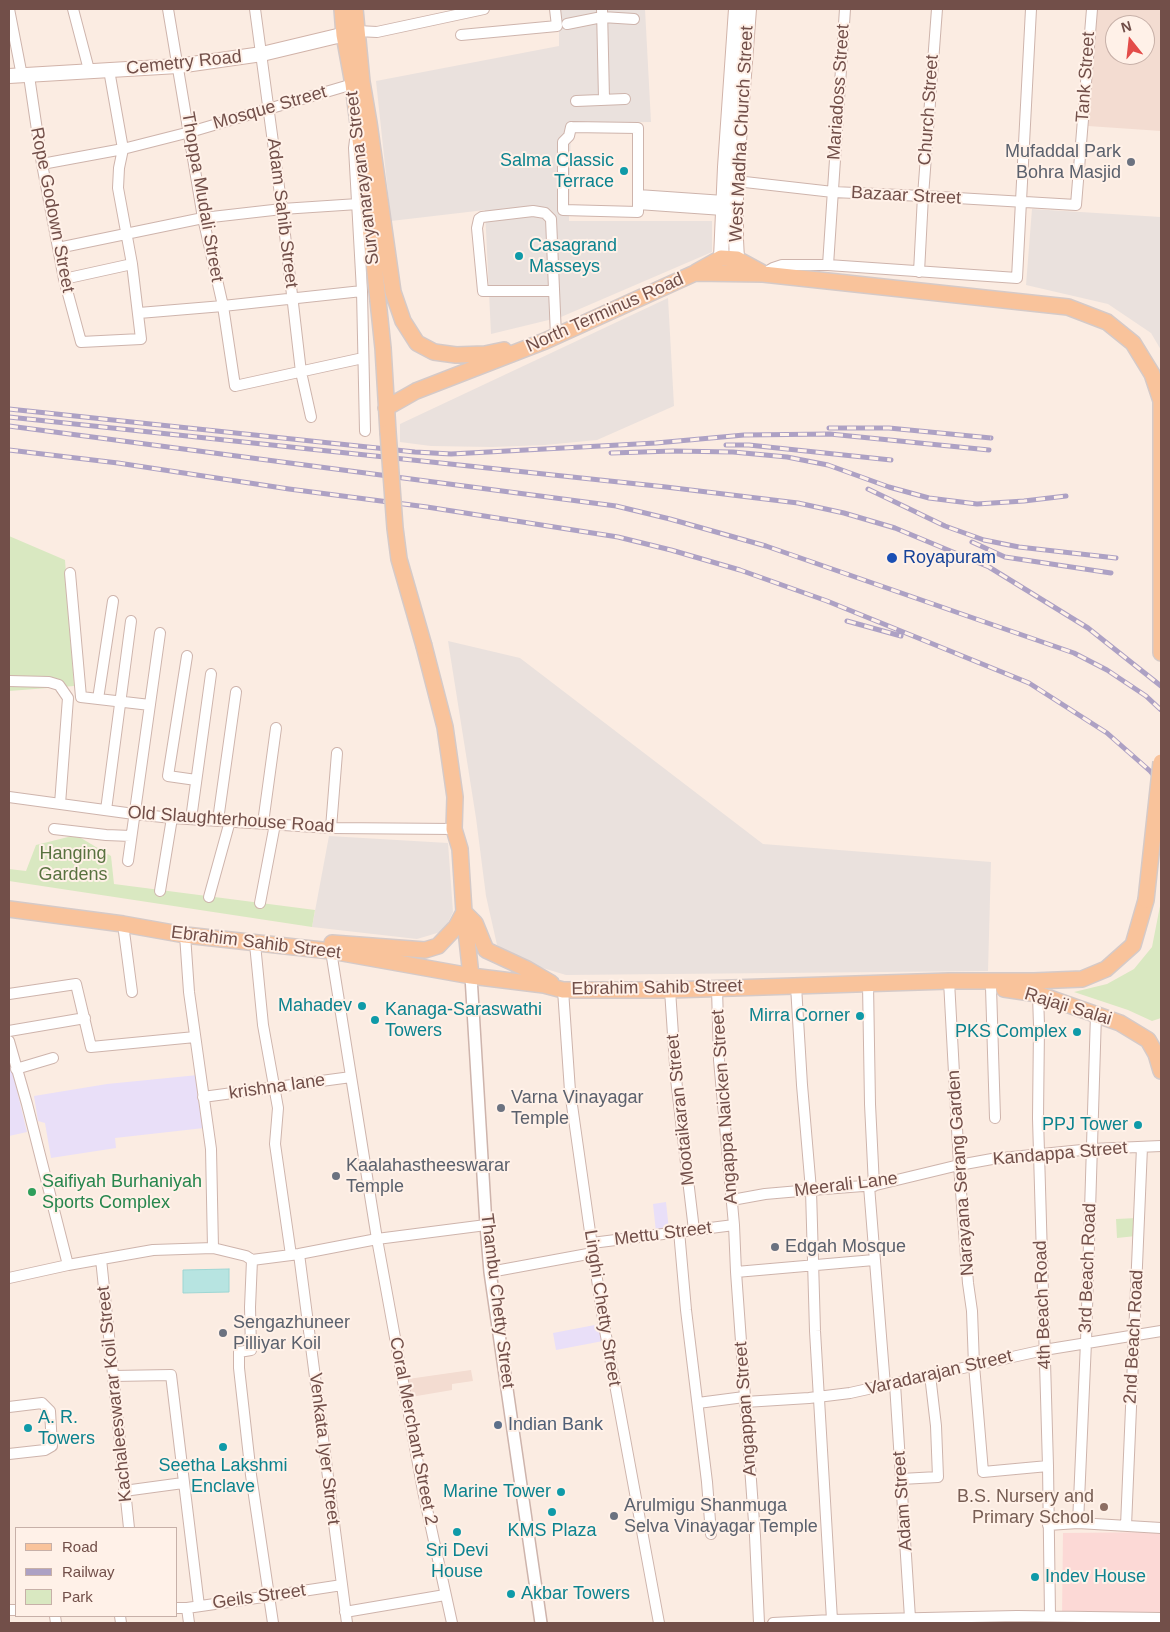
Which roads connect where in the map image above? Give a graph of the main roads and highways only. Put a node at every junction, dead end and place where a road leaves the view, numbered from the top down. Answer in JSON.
{"nodes":[{"id":1,"x":342,"y":9,"type":"edge"},
{"id":2,"x":355,"y":9,"type":"edge"},
{"id":3,"x":736,"y":9,"type":"edge"},
{"id":4,"x":749,"y":9,"type":"edge"},
{"id":5,"x":350,"y":33,"type":"junction"},
{"id":6,"x":20,"y":76,"type":"edge"},
{"id":7,"x":721,"y":258,"type":"junction"},
{"id":8,"x":737,"y":259,"type":"junction"},
{"id":9,"x":695,"y":273,"type":"junction"},
{"id":10,"x":763,"y":274,"type":"junction"},
{"id":11,"x":550,"y":339,"type":"junction"},
{"id":12,"x":386,"y":408,"type":"junction"},
{"id":13,"x":1161,"y":653,"type":"edge"},
{"id":14,"x":1161,"y":762,"type":"edge"},
{"id":15,"x":9,"y":899,"type":"edge"},
{"id":16,"x":9,"y":909,"type":"edge"},
{"id":17,"x":464,"y":912,"type":"junction"},
{"id":18,"x":425,"y":950,"type":"junction"},
{"id":19,"x":425,"y":968,"type":"junction"},
{"id":20,"x":471,"y":976,"type":"junction"},
{"id":21,"x":949,"y":981,"type":"junction"},
{"id":22,"x":563,"y":990,"type":"junction"},
{"id":23,"x":1161,"y":1071,"type":"edge"}],
"edges":[{"from":1,"to":5,"type":"main road","name":"Suryanarayana Street"},
{"from":2,"to":5,"type":"main road","name":"Suryanarayana Street"},
{"from":3,"to":7,"type":"main road","name":"West Madha Church Street"},
{"from":4,"to":8,"type":"main road","name":"West Madha Church Street"},
{"from":5,"to":6,"type":"main road","name":"Cemetry Road"},
{"from":5,"to":11,"type":"main road","name":"Suryanarayana Street"},
{"from":5,"to":12,"type":"main road","name":"Suryanarayana Street"},
{"from":7,"to":8,"type":"main road"},
{"from":7,"to":9,"type":"main road"},
{"from":8,"to":10,"type":"main road"},
{"from":9,"to":10,"type":"main road","name":"North Terminus Road"},
{"from":9,"to":11,"type":"main road","name":"North Terminus Road"},
{"from":10,"to":13,"type":"main road","name":"North Terminus Road"},
{"from":11,"to":12,"type":"main road","name":"North Terminus Road"},
{"from":12,"to":17,"type":"main road","name":"Suryanarayana Street","bridge":true},
{"from":14,"to":21,"type":"main road","name":"Ebrahim Sahib Street","bridge":true},
{"from":15,"to":18,"type":"main road","name":"Ebrahim Sahib Street"},
{"from":16,"to":19,"type":"main road","name":"Ebrahim Sahib Street"},
{"from":17,"to":18,"type":"main road"},
{"from":17,"to":20,"type":"main road","name":"Suryanarayana Street"},
{"from":17,"to":22,"type":"main road"},
{"from":18,"to":19,"type":"main road"},
{"from":19,"to":20,"type":"main road","name":"Ebrahim Sahib Street"},
{"from":20,"to":22,"type":"main road","name":"Ebrahim Sahib Street"},
{"from":21,"to":22,"type":"main road","name":"Ebrahim Sahib Street"},
{"from":21,"to":23,"type":"main road","name":"Rajaji Salai"}]}
